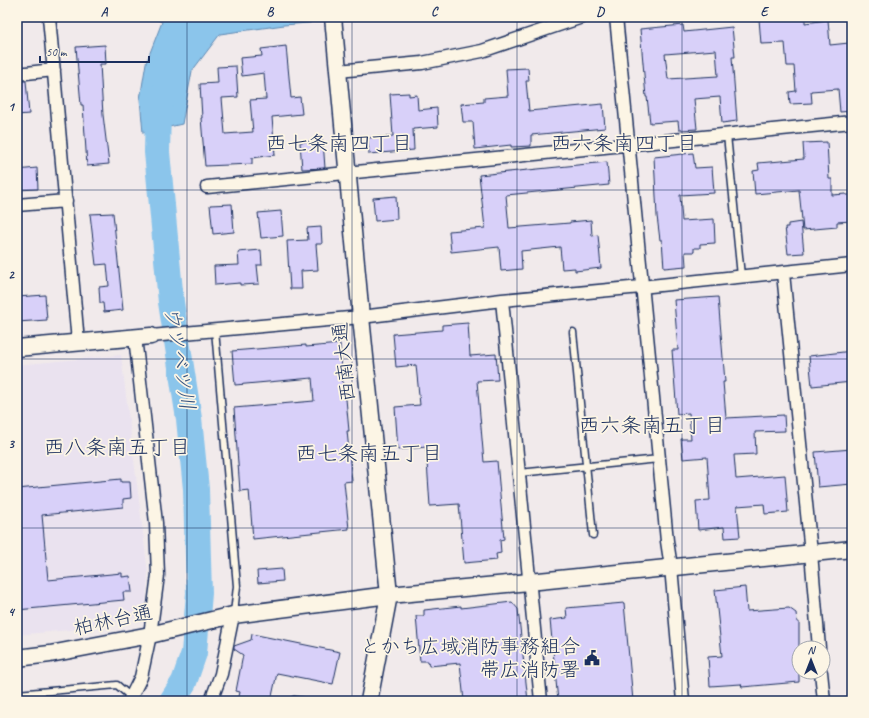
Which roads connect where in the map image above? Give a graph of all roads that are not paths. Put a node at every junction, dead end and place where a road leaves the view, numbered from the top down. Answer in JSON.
{"nodes":[{"id":1,"x":582,"y":17,"type":"edge"},
{"id":2,"x":616,"y":17,"type":"edge"},
{"id":3,"x":333,"y":21,"type":"edge"},
{"id":4,"x":50,"y":23,"type":"edge"},
{"id":5,"x":54,"y":70,"type":"junction"},
{"id":6,"x":338,"y":71,"type":"junction"},
{"id":7,"x":17,"y":74,"type":"edge"},
{"id":8,"x":852,"y":122,"type":"edge"},
{"id":9,"x":726,"y":135,"type":"junction"},
{"id":10,"x":629,"y":145,"type":"junction"},
{"id":11,"x":348,"y":172,"type":"junction"},
{"id":12,"x":207,"y":187,"type":"dead end"},
{"id":13,"x":66,"y":201,"type":"junction"},
{"id":14,"x":17,"y":205,"type":"edge"},
{"id":15,"x":852,"y":265,"type":"edge"},
{"id":16,"x":783,"y":272,"type":"junction"},
{"id":17,"x":741,"y":276,"type":"junction"},
{"id":18,"x":641,"y":287,"type":"junction"},
{"id":19,"x":502,"y":300,"type":"junction"},
{"id":20,"x":361,"y":317,"type":"junction"},
{"id":21,"x":215,"y":330,"type":"junction"},
{"id":22,"x":573,"y":332,"type":"dead end"},
{"id":23,"x":143,"y":336,"type":"junction"},
{"id":24,"x":78,"y":342,"type":"junction"},
{"id":25,"x":17,"y":348,"type":"edge"},
{"id":26,"x":658,"y":459,"type":"junction"},
{"id":27,"x":586,"y":466,"type":"junction"},
{"id":28,"x":519,"y":473,"type":"junction"},
{"id":29,"x":593,"y":535,"type":"dead end"},
{"id":30,"x":852,"y":549,"type":"edge"},
{"id":31,"x":811,"y":553,"type":"junction"},
{"id":32,"x":671,"y":567,"type":"junction"},
{"id":33,"x":529,"y":582,"type":"junction"},
{"id":34,"x":389,"y":595,"type":"junction"},
{"id":35,"x":233,"y":615,"type":"junction"},
{"id":36,"x":157,"y":633,"type":"junction"},
{"id":37,"x":818,"y":640,"type":"edge"},
{"id":38,"x":17,"y":658,"type":"edge"},
{"id":39,"x":822,"y":680,"type":"edge"},
{"id":40,"x":17,"y":694,"type":"edge"},
{"id":41,"x":130,"y":699,"type":"edge"},
{"id":42,"x":294,"y":700,"type":"dead end"},
{"id":43,"x":211,"y":701,"type":"edge"},
{"id":44,"x":302,"y":701,"type":"edge"},
{"id":45,"x":369,"y":701,"type":"edge"},
{"id":46,"x":541,"y":701,"type":"edge"},
{"id":47,"x":683,"y":701,"type":"edge"},
{"id":48,"x":824,"y":701,"type":"edge"}],
"edges":[{"from":1,"to":6,"type":"street"},
{"from":2,"to":10,"type":"street"},
{"from":3,"to":6,"type":"street","name":"西南大通"},
{"from":4,"to":5,"type":"street"},
{"from":5,"to":7,"type":"street"},
{"from":5,"to":13,"type":"street"},
{"from":6,"to":11,"type":"street","name":"西南大通"},
{"from":8,"to":9,"type":"street"},
{"from":9,"to":10,"type":"street"},
{"from":9,"to":17,"type":"lane"},
{"from":10,"to":11,"type":"street"},
{"from":10,"to":18,"type":"street"},
{"from":11,"to":12,"type":"street"},
{"from":11,"to":20,"type":"street","name":"西南大通"},
{"from":13,"to":14,"type":"street"},
{"from":13,"to":24,"type":"street"},
{"from":15,"to":16,"type":"street"},
{"from":16,"to":17,"type":"street"},
{"from":16,"to":31,"type":"street"},
{"from":17,"to":18,"type":"street"},
{"from":18,"to":19,"type":"street"},
{"from":18,"to":26,"type":"street"},
{"from":19,"to":20,"type":"street"},
{"from":19,"to":28,"type":"street"},
{"from":20,"to":21,"type":"street"},
{"from":20,"to":34,"type":"street","name":"西南大通"},
{"from":21,"to":23,"type":"street"},
{"from":21,"to":35,"type":"lane"},
{"from":22,"to":27,"type":"lane"},
{"from":23,"to":24,"type":"street"},
{"from":23,"to":36,"type":"street"},
{"from":24,"to":25,"type":"street"},
{"from":26,"to":27,"type":"lane"},
{"from":26,"to":32,"type":"street"},
{"from":27,"to":28,"type":"lane"},
{"from":27,"to":29,"type":"lane"},
{"from":28,"to":33,"type":"street"},
{"from":30,"to":31,"type":"street","name":"柏林台通"},
{"from":31,"to":32,"type":"street","name":"柏林台通"},
{"from":31,"to":37,"type":"street"},
{"from":32,"to":33,"type":"street","name":"柏林台通"},
{"from":32,"to":47,"type":"street"},
{"from":33,"to":34,"type":"street","name":"柏林台通"},
{"from":33,"to":46,"type":"street"},
{"from":34,"to":35,"type":"street","name":"柏林台通"},
{"from":34,"to":45,"type":"street","name":"西南大通"},
{"from":35,"to":36,"type":"street","name":"柏林台通"},
{"from":35,"to":43,"type":"street"},
{"from":36,"to":38,"type":"street","name":"柏林台通"},
{"from":36,"to":41,"type":"street"},
{"from":39,"to":48,"type":"street"},
{"from":40,"to":41,"type":"lane"},
{"from":42,"to":44,"type":"lane"}]}
